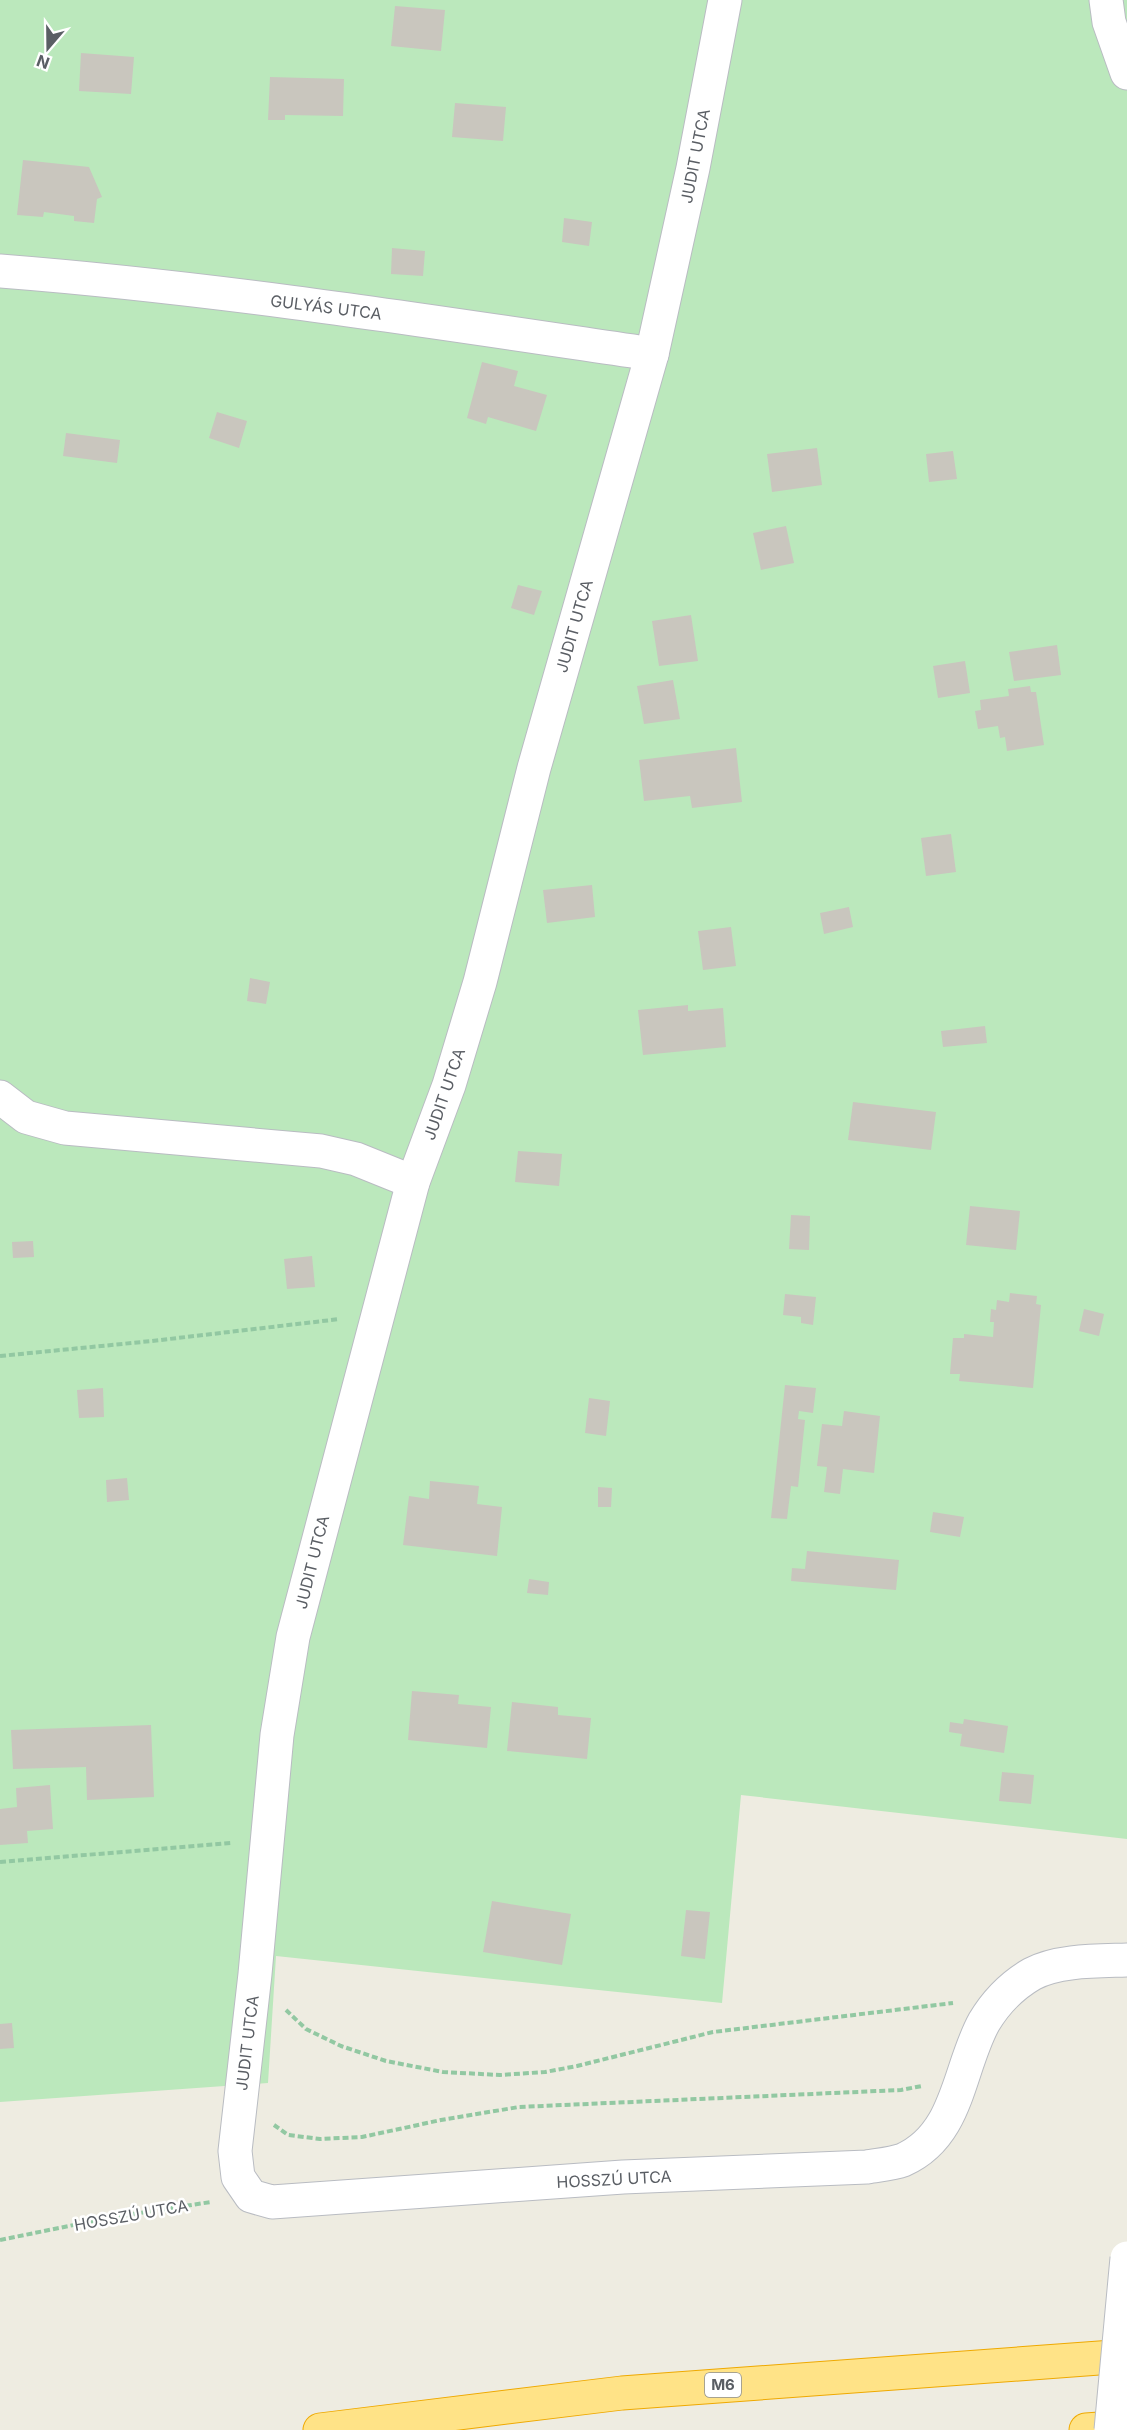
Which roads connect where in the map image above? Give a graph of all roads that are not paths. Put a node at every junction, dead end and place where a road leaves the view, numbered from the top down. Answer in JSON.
{"nodes":[{"id":1,"x":725,"y":0,"type":"edge"},
{"id":2,"x":1106,"y":0,"type":"edge"},
{"id":3,"x":1127,"y":74,"type":"edge"},
{"id":4,"x":0,"y":271,"type":"edge"},
{"id":5,"x":652,"y":354,"type":"junction"},
{"id":6,"x":0,"y":1097,"type":"edge"},
{"id":7,"x":413,"y":1182,"type":"junction"},
{"id":8,"x":1127,"y":1960,"type":"edge"},
{"id":9,"x":250,"y":2196,"type":"joint"},
{"id":10,"x":1127,"y":2258,"type":"edge"},
{"id":11,"x":1127,"y":2356,"type":"edge"},
{"id":12,"x":1127,"y":2427,"type":"edge"},
{"id":13,"x":320,"y":2430,"type":"edge"},
{"id":14,"x":1086,"y":2430,"type":"edge"},
{"id":15,"x":1111,"y":2430,"type":"edge"}],
"edges":[{"from":1,"to":5,"type":"street","name":"JUDIT UTCA"},
{"from":2,"to":3,"type":"street"},
{"from":4,"to":5,"type":"street","name":"GULYÁS UTCA"},
{"from":5,"to":7,"type":"street","name":"JUDIT UTCA"},
{"from":6,"to":7,"type":"street"},
{"from":7,"to":9,"type":"street","name":"JUDIT UTCA"},
{"from":8,"to":9,"type":"street","name":"HOSSZÚ UTCA"},
{"from":10,"to":15,"type":"street","bridge":true},
{"from":11,"to":13,"type":"highway","number":"M6"},
{"from":12,"to":14,"type":"highway"}]}
